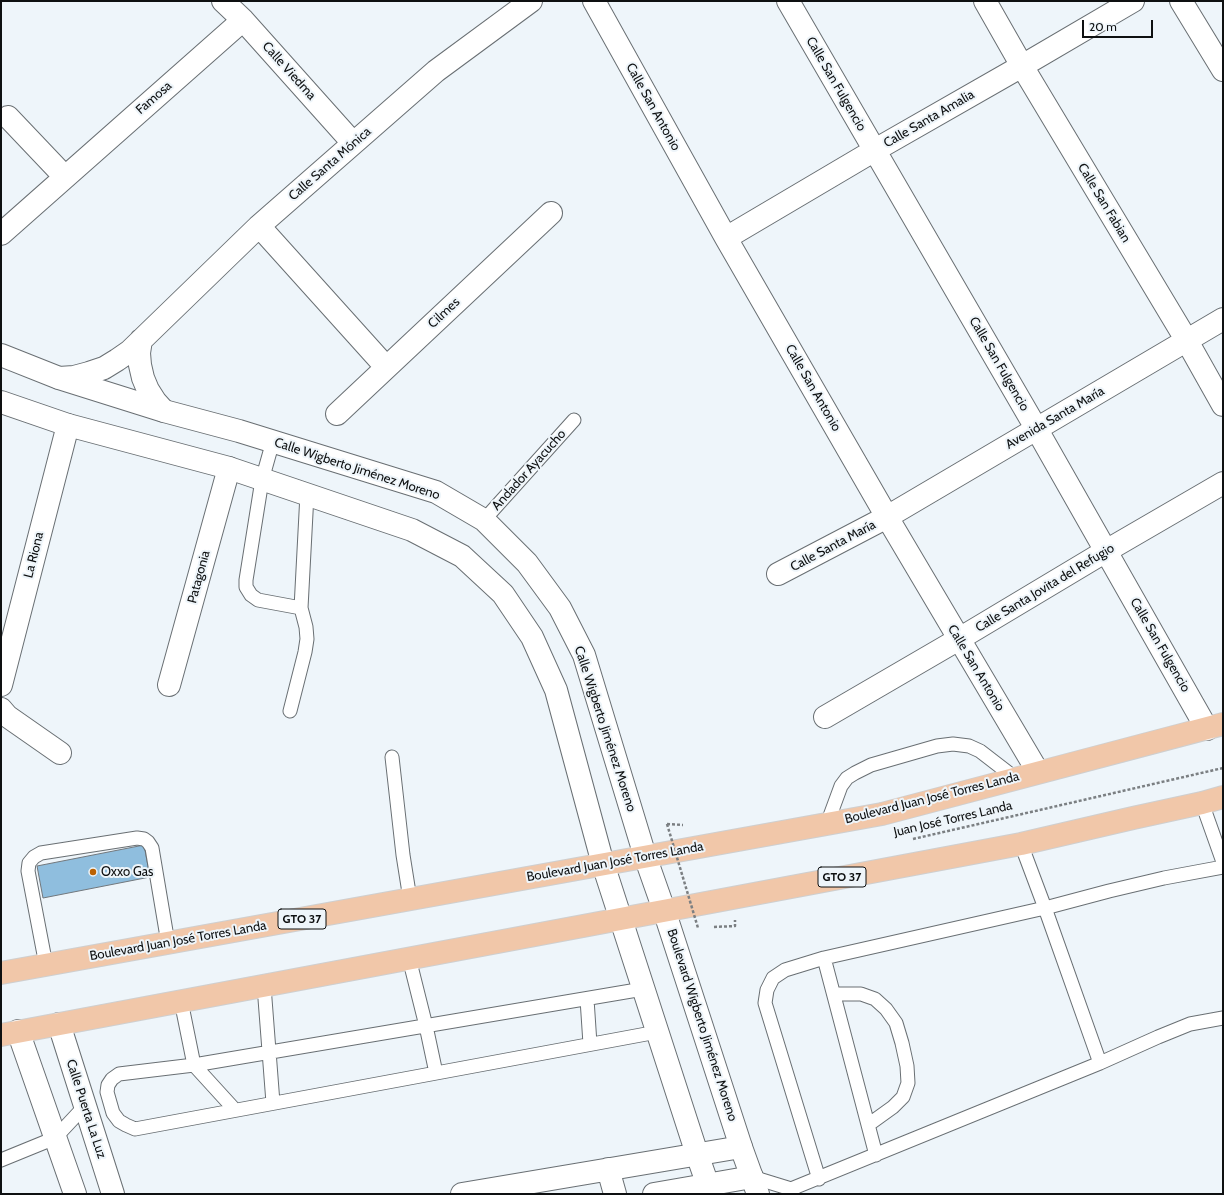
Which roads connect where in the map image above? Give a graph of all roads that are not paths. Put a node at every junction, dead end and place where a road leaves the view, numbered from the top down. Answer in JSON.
{"nodes":[{"id":1,"x":223,"y":1,"type":"edge"},
{"id":2,"x":531,"y":1,"type":"edge"},
{"id":3,"x":594,"y":1,"type":"edge"},
{"id":4,"x":788,"y":1,"type":"edge"},
{"id":5,"x":984,"y":1,"type":"edge"},
{"id":6,"x":1134,"y":1,"type":"edge"},
{"id":7,"x":1181,"y":1,"type":"edge"},
{"id":8,"x":243,"y":20,"type":"junction"},
{"id":9,"x":1022,"y":66,"type":"junction"},
{"id":10,"x":1223,"y":70,"type":"edge"},
{"id":11,"x":8,"y":117,"type":"dead end"},
{"id":12,"x":353,"y":144,"type":"junction"},
{"id":13,"x":875,"y":150,"type":"junction"},
{"id":14,"x":65,"y":177,"type":"junction"},
{"id":15,"x":551,"y":212,"type":"dead end"},
{"id":16,"x":259,"y":226,"type":"junction"},
{"id":17,"x":1,"y":234,"type":"edge"},
{"id":18,"x":726,"y":238,"type":"junction"},
{"id":19,"x":1223,"y":319,"type":"edge"},
{"id":20,"x":141,"y":340,"type":"junction"},
{"id":21,"x":1187,"y":341,"type":"junction"},
{"id":22,"x":1,"y":356,"type":"edge"},
{"id":23,"x":386,"y":367,"type":"junction"},
{"id":24,"x":59,"y":378,"type":"junction"},
{"id":25,"x":1,"y":402,"type":"edge"},
{"id":26,"x":1223,"y":405,"type":"edge"},
{"id":27,"x":164,"y":411,"type":"junction"},
{"id":28,"x":337,"y":414,"type":"dead end"},
{"id":29,"x":574,"y":420,"type":"dead end"},
{"id":30,"x":68,"y":425,"type":"junction"},
{"id":31,"x":1036,"y":428,"type":"junction"},
{"id":32,"x":273,"y":441,"type":"junction"},
{"id":33,"x":229,"y":468,"type":"junction"},
{"id":34,"x":262,"y":480,"type":"junction"},
{"id":35,"x":1223,"y":483,"type":"edge"},
{"id":36,"x":307,"y":494,"type":"junction"},
{"id":37,"x":887,"y":517,"type":"junction"},
{"id":38,"x":484,"y":520,"type":"junction"},
{"id":39,"x":1106,"y":551,"type":"junction"},
{"id":40,"x":778,"y":574,"type":"dead end"},
{"id":41,"x":301,"y":608,"type":"junction"},
{"id":42,"x":959,"y":639,"type":"junction"},
{"id":43,"x":1,"y":685,"type":"edge"},
{"id":44,"x":169,"y":685,"type":"dead end"},
{"id":45,"x":1,"y":709,"type":"edge"},
{"id":46,"x":290,"y":711,"type":"dead end"},
{"id":47,"x":825,"y":717,"type":"dead end"},
{"id":48,"x":1215,"y":726,"type":"edge"},
{"id":49,"x":60,"y":753,"type":"dead end"},
{"id":50,"x":392,"y":757,"type":"dead end"},
{"id":51,"x":1038,"y":772,"type":"junction"},
{"id":52,"x":1015,"y":778,"type":"junction"},
{"id":53,"x":1223,"y":797,"type":"edge"},
{"id":54,"x":1202,"y":803,"type":"junction"},
{"id":55,"x":827,"y":824,"type":"junction"},
{"id":56,"x":1020,"y":844,"type":"junction"},
{"id":57,"x":645,"y":856,"type":"junction"},
{"id":58,"x":1223,"y":862,"type":"edge"},
{"id":59,"x":603,"y":864,"type":"junction"},
{"id":60,"x":1223,"y":867,"type":"edge"},
{"id":61,"x":410,"y":899,"type":"junction"},
{"id":62,"x":1045,"y":908,"type":"junction"},
{"id":63,"x":664,"y":910,"type":"junction"},
{"id":64,"x":621,"y":918,"type":"junction"},
{"id":65,"x":168,"y":943,"type":"junction"},
{"id":66,"x":409,"y":958,"type":"junction"},
{"id":67,"x":824,"y":958,"type":"junction"},
{"id":68,"x":46,"y":965,"type":"junction"},
{"id":69,"x":1,"y":973,"type":"edge"},
{"id":70,"x":264,"y":986,"type":"junction"},
{"id":71,"x":643,"y":989,"type":"junction"},
{"id":72,"x":834,"y":994,"type":"junction"},
{"id":73,"x":587,"y":999,"type":"junction"},
{"id":74,"x":181,"y":1001,"type":"junction"},
{"id":75,"x":1221,"y":1019,"type":"edge"},
{"id":76,"x":58,"y":1024,"type":"junction"},
{"id":77,"x":426,"y":1026,"type":"junction"},
{"id":78,"x":1223,"y":1031,"type":"edge"},
{"id":79,"x":657,"y":1032,"type":"junction"},
{"id":80,"x":9,"y":1033,"type":"edge"},
{"id":81,"x":590,"y":1044,"type":"junction"},
{"id":82,"x":268,"y":1052,"type":"junction"},
{"id":83,"x":1100,"y":1063,"type":"junction"},
{"id":84,"x":194,"y":1065,"type":"junction"},
{"id":85,"x":436,"y":1073,"type":"junction"},
{"id":86,"x":273,"y":1103,"type":"junction"},
{"id":87,"x":84,"y":1107,"type":"junction"},
{"id":88,"x":236,"y":1110,"type":"junction"},
{"id":89,"x":868,"y":1125,"type":"junction"},
{"id":90,"x":55,"y":1138,"type":"junction"},
{"id":91,"x":741,"y":1147,"type":"junction"},
{"id":92,"x":697,"y":1154,"type":"junction"},
{"id":93,"x":876,"y":1155,"type":"junction"},
{"id":94,"x":1,"y":1160,"type":"edge"},
{"id":95,"x":608,"y":1169,"type":"junction"},
{"id":96,"x":819,"y":1179,"type":"junction"},
{"id":97,"x":755,"y":1185,"type":"edge"},
{"id":98,"x":709,"y":1189,"type":"edge"},
{"id":99,"x":792,"y":1192,"type":"edge"},
{"id":100,"x":75,"y":1194,"type":"edge"},
{"id":101,"x":113,"y":1194,"type":"edge"},
{"id":102,"x":462,"y":1194,"type":"edge"},
{"id":103,"x":616,"y":1194,"type":"edge"},
{"id":104,"x":654,"y":1194,"type":"edge"}],
"edges":[{"from":1,"to":8,"type":"street","name":"Calle Viedma"},
{"from":2,"to":12,"type":"street","name":"Calle Santa Mónica"},
{"from":3,"to":18,"type":"street","name":"Calle San Antonio"},
{"from":4,"to":13,"type":"street","name":"Calle San Fulgencio"},
{"from":5,"to":9,"type":"street","name":"Calle San Fabian"},
{"from":6,"to":9,"type":"street","name":"Calle Santa Amalia"},
{"from":7,"to":10,"type":"street"},
{"from":8,"to":12,"type":"street","name":"Calle Viedma"},
{"from":8,"to":14,"type":"street","name":"Famosa"},
{"from":9,"to":13,"type":"street","name":"Calle Santa Amalia"},
{"from":9,"to":21,"type":"street","name":"Calle San Fabian"},
{"from":11,"to":14,"type":"street"},
{"from":12,"to":16,"type":"street","name":"Calle Santa Mónica"},
{"from":13,"to":18,"type":"street","name":"Calle Santa Amalia"},
{"from":13,"to":31,"type":"street","name":"Calle San Fulgencio"},
{"from":14,"to":17,"type":"street","name":"Famosa"},
{"from":15,"to":23,"type":"street","name":"Cilmes"},
{"from":16,"to":20,"type":"street","name":"Calle Santa Mónica"},
{"from":16,"to":23,"type":"street"},
{"from":18,"to":37,"type":"street","name":"Calle San Antonio"},
{"from":19,"to":21,"type":"street","name":"Avenida Santa María"},
{"from":20,"to":24,"type":"street","name":"Calle Santa Mónica"},
{"from":20,"to":27,"type":"street"},
{"from":21,"to":26,"type":"street","name":"Calle San Fabian"},
{"from":21,"to":31,"type":"street","name":"Avenida Santa María"},
{"from":22,"to":24,"type":"street","name":"Calle Wigberto Jiménez Moreno"},
{"from":23,"to":28,"type":"street","name":"Cilmes"},
{"from":24,"to":27,"type":"street","name":"Calle Wigberto Jiménez Moreno"},
{"from":25,"to":30,"type":"street"},
{"from":27,"to":32,"type":"street","name":"Calle Wigberto Jiménez Moreno"},
{"from":29,"to":38,"type":"lane","name":"Andador Ayacucho"},
{"from":30,"to":33,"type":"street"},
{"from":30,"to":43,"type":"street","name":"La Riona"},
{"from":31,"to":37,"type":"street","name":"Avenida Santa María"},
{"from":31,"to":39,"type":"street","name":"Calle San Fulgencio"},
{"from":32,"to":34,"type":"lane"},
{"from":32,"to":38,"type":"street","name":"Calle Wigberto Jiménez Moreno"},
{"from":33,"to":34,"type":"street"},
{"from":33,"to":44,"type":"street","name":"Patagonia"},
{"from":34,"to":36,"type":"street"},
{"from":34,"to":41,"type":"lane"},
{"from":35,"to":39,"type":"street","name":"Calle Santa Jovita del Refugio"},
{"from":36,"to":41,"type":"lane"},
{"from":36,"to":59,"type":"street"},
{"from":37,"to":40,"type":"street","name":"Calle Santa María"},
{"from":37,"to":42,"type":"street","name":"Calle San Antonio"},
{"from":38,"to":57,"type":"street","name":"Calle Wigberto Jiménez Moreno"},
{"from":39,"to":42,"type":"street","name":"Calle Santa Jovita del Refugio"},
{"from":39,"to":48,"type":"street","name":"Calle San Fulgencio"},
{"from":41,"to":46,"type":"lane"},
{"from":42,"to":47,"type":"street","name":"Calle Santa Jovita del Refugio"},
{"from":42,"to":51,"type":"street","name":"Calle San Antonio"},
{"from":45,"to":49,"type":"street"},
{"from":48,"to":51,"type":"main road","name":"Boulevard Juan José Torres Landa","number":"GTO 37"},
{"from":50,"to":61,"type":"lane"},
{"from":51,"to":52,"type":"main road","name":"Boulevard Juan José Torres Landa","number":"GTO 37"},
{"from":52,"to":55,"type":"main road","name":"Boulevard Juan José Torres Landa","number":"GTO 37"},
{"from":52,"to":55,"type":"lane"},
{"from":53,"to":54,"type":"main road","number":"GTO 37"},
{"from":54,"to":56,"type":"main road","number":"GTO 37"},
{"from":54,"to":58,"type":"lane"},
{"from":55,"to":57,"type":"main road","name":"Boulevard Juan José Torres Landa","number":"GTO 37"},
{"from":56,"to":62,"type":"lane"},
{"from":56,"to":63,"type":"main road","number":"GTO 37"},
{"from":57,"to":59,"type":"main road","name":"Boulevard Juan José Torres Landa","number":"GTO 37"},
{"from":57,"to":63,"type":"street","name":"Boulevard Wigberto Jiménez Moreno"},
{"from":59,"to":61,"type":"main road","name":"Boulevard Juan José Torres Landa","number":"GTO 37"},
{"from":59,"to":64,"type":"street"},
{"from":60,"to":62,"type":"lane"},
{"from":61,"to":65,"type":"main road","name":"Boulevard Juan José Torres Landa","number":"GTO 37"},
{"from":62,"to":67,"type":"lane"},
{"from":62,"to":83,"type":"lane"},
{"from":63,"to":64,"type":"main road","number":"GTO 37"},
{"from":63,"to":91,"type":"street","name":"Boulevard Wigberto Jiménez Moreno"},
{"from":64,"to":66,"type":"main road","number":"GTO 37"},
{"from":64,"to":71,"type":"street"},
{"from":65,"to":68,"type":"main road","name":"Boulevard Juan José Torres Landa","number":"GTO 37"},
{"from":65,"to":68,"type":"lane"},
{"from":66,"to":70,"type":"main road","number":"GTO 37"},
{"from":66,"to":77,"type":"lane"},
{"from":67,"to":72,"type":"lane"},
{"from":67,"to":96,"type":"lane"},
{"from":68,"to":69,"type":"main road","name":"Boulevard Juan José Torres Landa","number":"GTO 37"},
{"from":70,"to":74,"type":"main road","number":"GTO 37"},
{"from":70,"to":82,"type":"lane"},
{"from":71,"to":73,"type":"lane"},
{"from":71,"to":79,"type":"street"},
{"from":72,"to":89,"type":"lane"},
{"from":72,"to":89,"type":"lane"},
{"from":73,"to":77,"type":"lane"},
{"from":73,"to":81,"type":"lane"},
{"from":74,"to":76,"type":"main road","number":"GTO 37"},
{"from":74,"to":84,"type":"lane"},
{"from":75,"to":78,"type":"lane"},
{"from":75,"to":83,"type":"lane"},
{"from":76,"to":80,"type":"main road","number":"GTO 37"},
{"from":76,"to":87,"type":"street","name":"Calle Puerta La Luz"},
{"from":77,"to":82,"type":"lane"},
{"from":77,"to":85,"type":"lane"},
{"from":79,"to":81,"type":"lane"},
{"from":79,"to":92,"type":"street"},
{"from":80,"to":90,"type":"street"},
{"from":81,"to":85,"type":"lane"},
{"from":82,"to":84,"type":"lane"},
{"from":82,"to":86,"type":"lane"},
{"from":83,"to":93,"type":"lane"},
{"from":84,"to":88,"type":"lane"},
{"from":84,"to":88,"type":"lane"},
{"from":85,"to":86,"type":"lane"},
{"from":86,"to":88,"type":"lane"},
{"from":87,"to":90,"type":"lane"},
{"from":87,"to":101,"type":"street","name":"Calle Puerta La Luz"},
{"from":89,"to":93,"type":"lane"},
{"from":90,"to":94,"type":"lane"},
{"from":90,"to":100,"type":"street"},
{"from":91,"to":92,"type":"street"},
{"from":91,"to":97,"type":"street","name":"Boulevard Wigberto Jiménez Moreno"},
{"from":92,"to":95,"type":"street"},
{"from":92,"to":98,"type":"street"},
{"from":93,"to":96,"type":"lane"},
{"from":95,"to":102,"type":"street"},
{"from":95,"to":103,"type":"street"},
{"from":96,"to":99,"type":"lane"},
{"from":97,"to":98,"type":"street"},
{"from":97,"to":99,"type":"lane"},
{"from":98,"to":104,"type":"street"}]}
